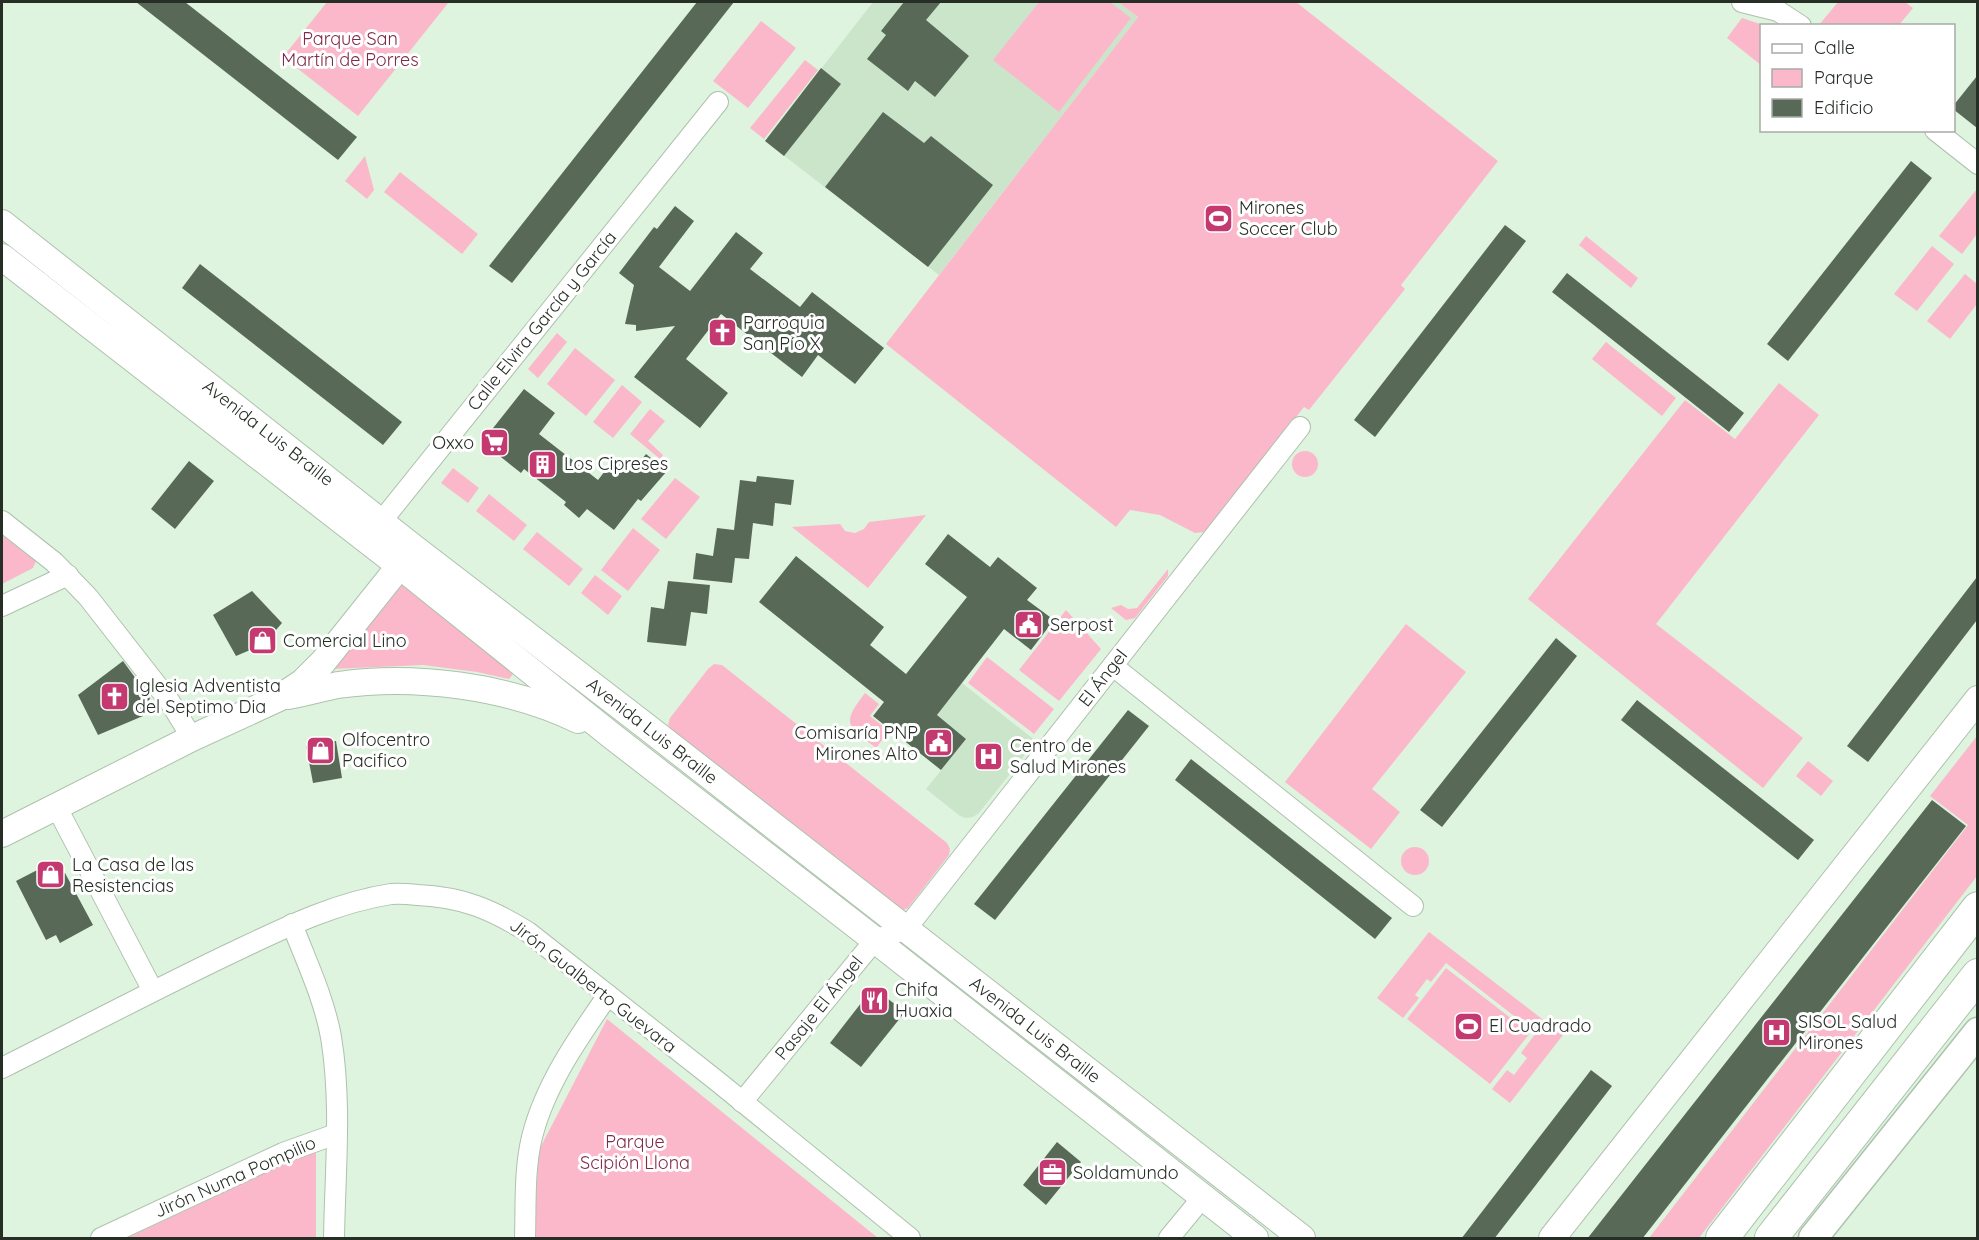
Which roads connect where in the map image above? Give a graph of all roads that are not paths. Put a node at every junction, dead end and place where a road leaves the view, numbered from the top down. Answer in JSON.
{"nodes":[{"id":1,"x":1742,"y":2,"type":"edge"},
{"id":2,"x":1798,"y":24,"type":"edge"},
{"id":3,"x":718,"y":102,"type":"dead end"},
{"id":4,"x":1937,"y":132,"type":"edge"},
{"id":5,"x":1977,"y":164,"type":"edge"},
{"id":6,"x":2,"y":223,"type":"edge"},
{"id":7,"x":2,"y":257,"type":"edge"},
{"id":8,"x":1300,"y":428,"type":"dead end"},
{"id":9,"x":2,"y":521,"type":"edge"},
{"id":10,"x":374,"y":531,"type":"junction"},
{"id":11,"x":407,"y":557,"type":"junction"},
{"id":12,"x":68,"y":575,"type":"junction"},
{"id":13,"x":2,"y":606,"type":"edge"},
{"id":14,"x":1113,"y":666,"type":"junction"},
{"id":15,"x":279,"y":698,"type":"junction"},
{"id":16,"x":1977,"y":699,"type":"edge"},
{"id":17,"x":612,"y":736,"type":"junction"},
{"id":18,"x":192,"y":738,"type":"junction"},
{"id":19,"x":56,"y":806,"type":"junction"},
{"id":20,"x":2,"y":834,"type":"edge"},
{"id":21,"x":1413,"y":906,"type":"dead end"},
{"id":22,"x":1977,"y":908,"type":"edge"},
{"id":23,"x":292,"y":924,"type":"junction"},
{"id":24,"x":906,"y":929,"type":"junction"},
{"id":25,"x":875,"y":940,"type":"junction"},
{"id":26,"x":1977,"y":975,"type":"edge"},
{"id":27,"x":153,"y":991,"type":"junction"},
{"id":28,"x":608,"y":995,"type":"junction"},
{"id":29,"x":1977,"y":1032,"type":"edge"},
{"id":30,"x":2,"y":1068,"type":"edge"},
{"id":31,"x":742,"y":1102,"type":"junction"},
{"id":32,"x":336,"y":1134,"type":"junction"},
{"id":33,"x":1202,"y":1198,"type":"junction"},
{"id":34,"x":101,"y":1239,"type":"edge"},
{"id":35,"x":334,"y":1239,"type":"edge"},
{"id":36,"x":525,"y":1239,"type":"edge"},
{"id":37,"x":910,"y":1239,"type":"edge"},
{"id":38,"x":1169,"y":1239,"type":"edge"},
{"id":39,"x":1256,"y":1239,"type":"edge"},
{"id":40,"x":1302,"y":1239,"type":"edge"},
{"id":41,"x":1552,"y":1239,"type":"edge"},
{"id":42,"x":1722,"y":1239,"type":"edge"},
{"id":43,"x":1771,"y":1239,"type":"edge"},
{"id":44,"x":1814,"y":1239,"type":"edge"}],
"edges":[{"from":1,"to":2,"type":"street"},
{"from":3,"to":10,"type":"street","name":"Calle Elvira García y García"},
{"from":4,"to":5,"type":"street"},
{"from":6,"to":10,"type":"street","name":"Avenida Luis Braille"},
{"from":7,"to":10,"type":"street","name":"Avenida Luis Braille"},
{"from":8,"to":14,"type":"street","name":"El Ángel"},
{"from":9,"to":12,"type":"street"},
{"from":10,"to":11,"type":"street","name":"Avenida Luis Braille"},
{"from":11,"to":15,"type":"street"},
{"from":11,"to":17,"type":"street","name":"Avenida Luis Braille"},
{"from":11,"to":24,"type":"street","name":"Avenida Luis Braille"},
{"from":12,"to":13,"type":"street"},
{"from":12,"to":18,"type":"street"},
{"from":14,"to":21,"type":"street"},
{"from":14,"to":24,"type":"street","name":"El Ángel"},
{"from":15,"to":17,"type":"street"},
{"from":15,"to":18,"type":"street"},
{"from":16,"to":41,"type":"street"},
{"from":17,"to":25,"type":"street","name":"Avenida Luis Braille"},
{"from":18,"to":19,"type":"street"},
{"from":19,"to":20,"type":"street"},
{"from":19,"to":27,"type":"street"},
{"from":22,"to":42,"type":"main road"},
{"from":23,"to":27,"type":"street","name":"Jirón Gualberto Guevara"},
{"from":23,"to":28,"type":"street","name":"Jirón Gualberto Guevara"},
{"from":23,"to":32,"type":"street"},
{"from":24,"to":25,"type":"street","name":"Pasaje El Ángel"},
{"from":24,"to":40,"type":"street","name":"Avenida Luis Braille"},
{"from":25,"to":31,"type":"street","name":"Pasaje El Ángel"},
{"from":25,"to":33,"type":"street","name":"Avenida Luis Braille"},
{"from":26,"to":43,"type":"main road"},
{"from":27,"to":30,"type":"street","name":"Jirón Gualberto Guevara"},
{"from":28,"to":31,"type":"street","name":"Jirón Gualberto Guevara"},
{"from":28,"to":36,"type":"street"},
{"from":29,"to":44,"type":"main road"},
{"from":31,"to":37,"type":"street","name":"Jirón Gualberto Guevara"},
{"from":32,"to":34,"type":"street","name":"Jirón Numa Pompilio"},
{"from":32,"to":35,"type":"street"},
{"from":33,"to":38,"type":"street"},
{"from":33,"to":39,"type":"street","name":"Avenida Luis Braille"}]}
